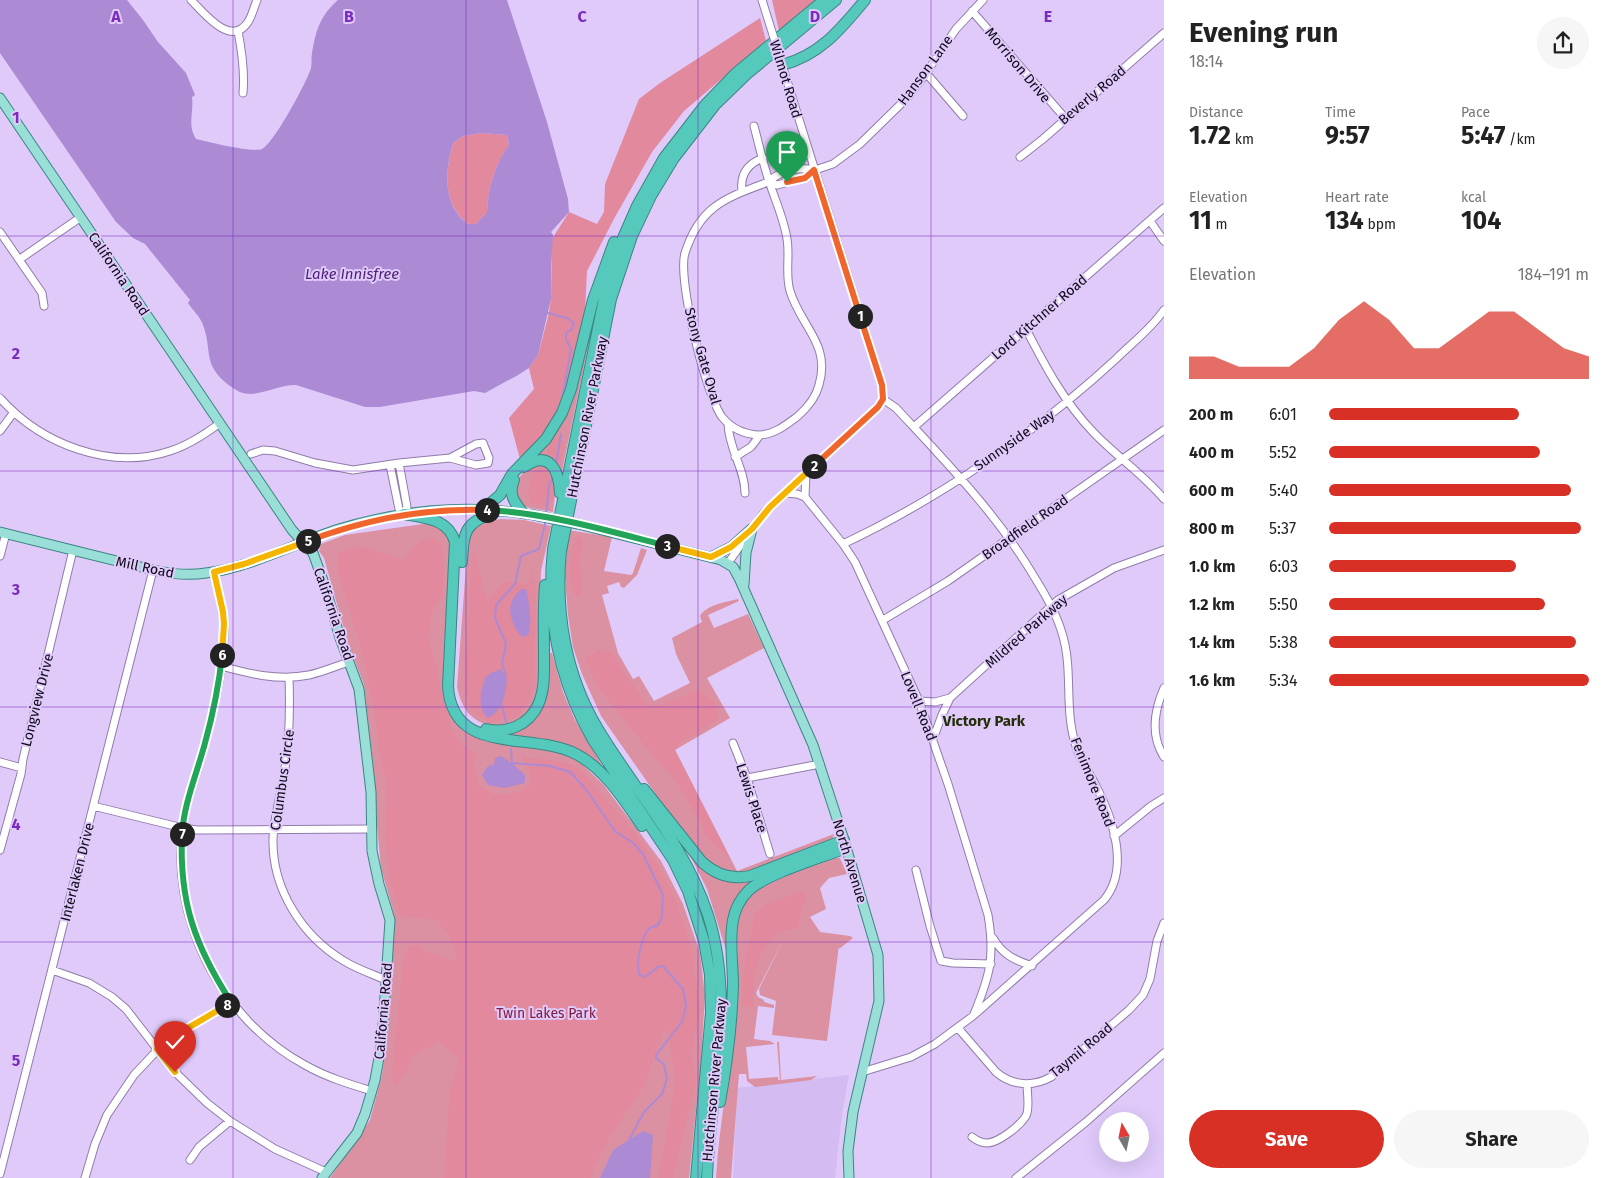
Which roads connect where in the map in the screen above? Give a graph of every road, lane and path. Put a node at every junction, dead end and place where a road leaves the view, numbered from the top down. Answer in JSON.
{"nodes":[{"id":1,"x":191,"y":0,"type":"edge"},
{"id":2,"x":257,"y":0,"type":"edge"},
{"id":3,"x":762,"y":0,"type":"edge"},
{"id":4,"x":824,"y":0,"type":"edge"},
{"id":5,"x":836,"y":0,"type":"edge"},
{"id":6,"x":865,"y":0,"type":"edge"},
{"id":7,"x":983,"y":0,"type":"edge"},
{"id":8,"x":972,"y":11,"type":"junction"},
{"id":9,"x":238,"y":31,"type":"junction"},
{"id":10,"x":1164,"y":33,"type":"edge"},
{"id":11,"x":782,"y":65,"type":"junction"},
{"id":12,"x":926,"y":74,"type":"junction"},
{"id":13,"x":243,"y":94,"type":"dead end"},
{"id":14,"x":0,"y":98,"type":"edge"},
{"id":15,"x":963,"y":116,"type":"dead end"},
{"id":16,"x":1065,"y":118,"type":"junction"},
{"id":17,"x":754,"y":126,"type":"dead end"},
{"id":18,"x":1020,"y":156,"type":"dead end"},
{"id":19,"x":763,"y":158,"type":"junction"},
{"id":20,"x":814,"y":170,"type":"junction"},
{"id":21,"x":769,"y":182,"type":"junction"},
{"id":22,"x":648,"y":186,"type":"junction"},
{"id":23,"x":742,"y":192,"type":"junction"},
{"id":24,"x":1164,"y":208,"type":"edge"},
{"id":25,"x":80,"y":217,"type":"junction"},
{"id":26,"x":1150,"y":221,"type":"junction"},
{"id":27,"x":0,"y":232,"type":"edge"},
{"id":28,"x":1164,"y":241,"type":"edge"},
{"id":29,"x":20,"y":259,"type":"junction"},
{"id":30,"x":44,"y":306,"type":"dead end"},
{"id":31,"x":1164,"y":310,"type":"edge"},
{"id":32,"x":1026,"y":329,"type":"junction"},
{"id":33,"x":0,"y":398,"type":"edge"},
{"id":34,"x":883,"y":399,"type":"junction"},
{"id":35,"x":1067,"y":402,"type":"junction"},
{"id":36,"x":14,"y":412,"type":"junction"},
{"id":37,"x":220,"y":423,"type":"junction"},
{"id":38,"x":728,"y":424,"type":"junction"},
{"id":39,"x":914,"y":427,"type":"junction"},
{"id":40,"x":1164,"y":430,"type":"edge"},
{"id":41,"x":0,"y":431,"type":"edge"},
{"id":42,"x":760,"y":435,"type":"junction"},
{"id":43,"x":251,"y":454,"type":"dead end"},
{"id":44,"x":735,"y":457,"type":"junction"},
{"id":45,"x":450,"y":458,"type":"junction"},
{"id":46,"x":1122,"y":459,"type":"junction"},
{"id":47,"x":399,"y":463,"type":"junction"},
{"id":48,"x":390,"y":465,"type":"junction"},
{"id":49,"x":806,"y":474,"type":"junction"},
{"id":50,"x":960,"y":478,"type":"junction"},
{"id":51,"x":403,"y":486,"type":"junction"},
{"id":52,"x":394,"y":488,"type":"junction"},
{"id":53,"x":745,"y":493,"type":"dead end"},
{"id":54,"x":785,"y":493,"type":"junction"},
{"id":55,"x":805,"y":497,"type":"junction"},
{"id":56,"x":1164,"y":499,"type":"edge"},
{"id":57,"x":561,"y":509,"type":"junction"},
{"id":58,"x":482,"y":510,"type":"junction"},
{"id":59,"x":497,"y":511,"type":"junction"},
{"id":60,"x":404,"y":514,"type":"junction"},
{"id":61,"x":526,"y":514,"type":"junction"},
{"id":62,"x":752,"y":529,"type":"junction"},
{"id":63,"x":3,"y":532,"type":"edge"},
{"id":64,"x":1010,"y":538,"type":"junction"},
{"id":65,"x":303,"y":542,"type":"junction"},
{"id":66,"x":843,"y":544,"type":"junction"},
{"id":67,"x":554,"y":545,"type":"junction"},
{"id":68,"x":73,"y":550,"type":"junction"},
{"id":69,"x":1164,"y":550,"type":"edge"},
{"id":70,"x":0,"y":556,"type":"edge"},
{"id":71,"x":711,"y":557,"type":"junction"},
{"id":72,"x":728,"y":563,"type":"junction"},
{"id":73,"x":153,"y":570,"type":"junction"},
{"id":74,"x":214,"y":572,"type":"junction"},
{"id":75,"x":744,"y":587,"type":"junction"},
{"id":76,"x":1052,"y":607,"type":"junction"},
{"id":77,"x":883,"y":620,"type":"junction"},
{"id":78,"x":349,"y":662,"type":"junction"},
{"id":79,"x":221,"y":666,"type":"junction"},
{"id":80,"x":289,"y":677,"type":"junction"},
{"id":81,"x":1164,"y":688,"type":"edge"},
{"id":82,"x":950,"y":698,"type":"junction"},
{"id":83,"x":919,"y":701,"type":"junction"},
{"id":84,"x":933,"y":739,"type":"junction"},
{"id":85,"x":733,"y":744,"type":"dead end"},
{"id":86,"x":1164,"y":758,"type":"edge"},
{"id":87,"x":0,"y":762,"type":"edge"},
{"id":88,"x":620,"y":763,"type":"junction"},
{"id":89,"x":820,"y":764,"type":"junction"},
{"id":90,"x":22,"y":768,"type":"junction"},
{"id":91,"x":748,"y":778,"type":"junction"},
{"id":92,"x":1164,"y":798,"type":"edge"},
{"id":93,"x":93,"y":806,"type":"junction"},
{"id":94,"x":183,"y":828,"type":"junction"},
{"id":95,"x":371,"y":829,"type":"junction"},
{"id":96,"x":274,"y":830,"type":"junction"},
{"id":97,"x":1114,"y":836,"type":"junction"},
{"id":98,"x":845,"y":844,"type":"junction"},
{"id":99,"x":0,"y":850,"type":"edge"},
{"id":100,"x":770,"y":854,"type":"dead end"},
{"id":101,"x":916,"y":870,"type":"dead end"},
{"id":102,"x":684,"y":880,"type":"junction"},
{"id":103,"x":1164,"y":923,"type":"edge"},
{"id":104,"x":992,"y":935,"type":"junction"},
{"id":105,"x":991,"y":964,"type":"junction"},
{"id":106,"x":1032,"y":966,"type":"junction"},
{"id":107,"x":52,"y":970,"type":"junction"},
{"id":108,"x":386,"y":980,"type":"junction"},
{"id":109,"x":231,"y":1002,"type":"junction"},
{"id":110,"x":973,"y":1016,"type":"junction"},
{"id":111,"x":958,"y":1028,"type":"junction"},
{"id":112,"x":157,"y":1049,"type":"junction"},
{"id":113,"x":1164,"y":1053,"type":"edge"},
{"id":114,"x":862,"y":1072,"type":"junction"},
{"id":115,"x":1027,"y":1084,"type":"junction"},
{"id":116,"x":372,"y":1091,"type":"junction"},
{"id":117,"x":230,"y":1121,"type":"junction"},
{"id":118,"x":972,"y":1138,"type":"dead end"},
{"id":119,"x":708,"y":1156,"type":"junction"},
{"id":120,"x":190,"y":1160,"type":"dead end"},
{"id":121,"x":0,"y":1174,"type":"edge"},
{"id":122,"x":324,"y":1175,"type":"edge"},
{"id":123,"x":86,"y":1178,"type":"edge"},
{"id":124,"x":696,"y":1178,"type":"edge"},
{"id":125,"x":707,"y":1178,"type":"edge"},
{"id":126,"x":849,"y":1178,"type":"edge"},
{"id":127,"x":1016,"y":1178,"type":"edge"}],
"edges":[{"from":1,"to":9,"type":"street"},
{"from":2,"to":9,"type":"street"},
{"from":3,"to":11,"type":"street","name":"Wilmot Road","bridge":true},
{"from":4,"to":22,"type":"highway","name":"Hutchinson River Parkway"},
{"from":5,"to":88,"type":"highway","name":"Hutchinson River Parkway"},
{"from":6,"to":11,"type":"highway"},
{"from":7,"to":8,"type":"street","name":"Hanson Lane"},
{"from":8,"to":12,"type":"street","name":"Hanson Lane"},
{"from":8,"to":16,"type":"street","name":"Morrison Drive"},
{"from":9,"to":13,"type":"street"},
{"from":10,"to":16,"type":"street","name":"Beverly Road"},
{"from":11,"to":20,"type":"street","name":"Wilmot Road"},
{"from":12,"to":15,"type":"street"},
{"from":12,"to":20,"type":"street","name":"Hanson Lane"},
{"from":14,"to":25,"type":"main road","name":"California Road"},
{"from":16,"to":18,"type":"street","name":"Beverly Road"},
{"from":17,"to":19,"type":"street"},
{"from":19,"to":21,"type":"street"},
{"from":19,"to":23,"type":"street"},
{"from":20,"to":21,"type":"street","name":"Stony Gate Oval"},
{"from":20,"to":21,"type":"street","name":"Stony Gate Oval"},
{"from":20,"to":34,"type":"street","name":"Wilmot Road"},
{"from":21,"to":23,"type":"street","name":"Stony Gate Oval"},
{"from":21,"to":42,"type":"street"},
{"from":22,"to":57,"type":"highway","name":"Hutchinson River Parkway"},
{"from":22,"to":58,"type":"highway"},
{"from":23,"to":38,"type":"street","name":"Stony Gate Oval"},
{"from":24,"to":26,"type":"street","name":"Lord Kitchner Road"},
{"from":25,"to":29,"type":"street"},
{"from":25,"to":37,"type":"main road","name":"California Road"},
{"from":26,"to":28,"type":"street"},
{"from":26,"to":32,"type":"street","name":"Lord Kitchner Road"},
{"from":27,"to":29,"type":"street"},
{"from":29,"to":30,"type":"street"},
{"from":31,"to":35,"type":"street","name":"Sunnyside Way"},
{"from":32,"to":35,"type":"street"},
{"from":32,"to":39,"type":"street","name":"Lord Kitchner Road"},
{"from":33,"to":36,"type":"street"},
{"from":34,"to":39,"type":"street","name":"Fenimore Road"},
{"from":34,"to":49,"type":"street"},
{"from":35,"to":46,"type":"street"},
{"from":35,"to":50,"type":"street","name":"Sunnyside Way"},
{"from":36,"to":37,"type":"street"},
{"from":36,"to":41,"type":"street"},
{"from":37,"to":65,"type":"main road","name":"California Road"},
{"from":38,"to":42,"type":"street"},
{"from":38,"to":44,"type":"street"},
{"from":39,"to":50,"type":"street","name":"Fenimore Road"},
{"from":40,"to":46,"type":"street","name":"Broadfield Road"},
{"from":42,"to":44,"type":"street"},
{"from":43,"to":48,"type":"street"},
{"from":44,"to":53,"type":"street"},
{"from":45,"to":45,"type":"street"},
{"from":45,"to":47,"type":"street"},
{"from":46,"to":56,"type":"street"},
{"from":46,"to":64,"type":"street","name":"Broadfield Road"},
{"from":47,"to":48,"type":"street"},
{"from":47,"to":51,"type":"street"},
{"from":48,"to":52,"type":"street"},
{"from":49,"to":54,"type":"street"},
{"from":49,"to":55,"type":"street"},
{"from":50,"to":64,"type":"street","name":"Fenimore Road"},
{"from":50,"to":66,"type":"street","name":"Sunnyside Way"},
{"from":51,"to":52,"type":"street"},
{"from":51,"to":60,"type":"street"},
{"from":52,"to":60,"type":"street"},
{"from":54,"to":55,"type":"street"},
{"from":54,"to":62,"type":"street"},
{"from":55,"to":66,"type":"street","name":"Lovell Road"},
{"from":57,"to":61,"type":"highway"},
{"from":57,"to":67,"type":"highway","name":"Hutchinson River Parkway"},
{"from":58,"to":59,"type":"main road","name":"Mill Road"},
{"from":58,"to":60,"type":"main road","name":"Mill Road"},
{"from":59,"to":61,"type":"main road","name":"Mill Road"},
{"from":59,"to":67,"type":"highway"},
{"from":60,"to":65,"type":"main road","name":"Mill Road"},
{"from":60,"to":102,"type":"highway"},
{"from":61,"to":71,"type":"main road","name":"Mill Road","bridge":true},
{"from":62,"to":71,"type":"main road"},
{"from":62,"to":72,"type":"street"},
{"from":62,"to":75,"type":"main road"},
{"from":63,"to":68,"type":"main road","name":"Mill Road"},
{"from":63,"to":70,"type":"street"},
{"from":64,"to":76,"type":"street","name":"Fenimore Road"},
{"from":64,"to":77,"type":"street","name":"Broadfield Road"},
{"from":65,"to":74,"type":"main road","name":"Mill Road"},
{"from":65,"to":78,"type":"main road","name":"California Road"},
{"from":66,"to":77,"type":"street","name":"Lovell Road"},
{"from":67,"to":102,"type":"highway","name":"Hutchinson River Parkway"},
{"from":68,"to":73,"type":"main road","name":"Mill Road"},
{"from":68,"to":90,"type":"street","name":"Longview Drive"},
{"from":69,"to":76,"type":"street","name":"Mildred Parkway"},
{"from":71,"to":72,"type":"main road","name":"Mill Road"},
{"from":72,"to":75,"type":"main road","name":"North Avenue"},
{"from":73,"to":74,"type":"main road","name":"Mill Road"},
{"from":73,"to":93,"type":"street","name":"Interlaken Drive"},
{"from":74,"to":79,"type":"street"},
{"from":75,"to":89,"type":"main road","name":"North Avenue"},
{"from":76,"to":82,"type":"street","name":"Mildred Parkway"},
{"from":76,"to":97,"type":"street","name":"Fenimore Road"},
{"from":77,"to":83,"type":"street","name":"Lovell Road"},
{"from":78,"to":80,"type":"street"},
{"from":78,"to":95,"type":"main road","name":"California Road"},
{"from":79,"to":80,"type":"street"},
{"from":79,"to":94,"type":"street"},
{"from":80,"to":96,"type":"street","name":"Columbus Circle"},
{"from":81,"to":86,"type":"street"},
{"from":82,"to":83,"type":"street"},
{"from":82,"to":84,"type":"street","name":"Mildred Parkway"},
{"from":83,"to":84,"type":"street","name":"Lovell Road"},
{"from":84,"to":104,"type":"street","name":"Lovell Road"},
{"from":85,"to":91,"type":"street","name":"Lewis Place"},
{"from":87,"to":90,"type":"street"},
{"from":88,"to":98,"type":"highway"},
{"from":88,"to":119,"type":"highway","name":"Hutchinson River Parkway"},
{"from":89,"to":91,"type":"street"},
{"from":89,"to":98,"type":"main road","name":"North Avenue"},
{"from":90,"to":99,"type":"street","name":"Longview Drive"},
{"from":91,"to":100,"type":"street","name":"Lewis Place"},
{"from":92,"to":97,"type":"street"},
{"from":93,"to":94,"type":"street"},
{"from":93,"to":107,"type":"street","name":"Interlaken Drive"},
{"from":94,"to":96,"type":"street"},
{"from":94,"to":109,"type":"street"},
{"from":95,"to":96,"type":"street"},
{"from":95,"to":108,"type":"main road","name":"California Road"},
{"from":96,"to":108,"type":"street","name":"Columbus Circle"},
{"from":97,"to":106,"type":"street","name":"Fenimore Road"},
{"from":98,"to":114,"type":"main road","name":"North Avenue"},
{"from":98,"to":119,"type":"highway"},
{"from":101,"to":105,"type":"street"},
{"from":102,"to":124,"type":"highway","name":"Hutchinson River Parkway"},
{"from":103,"to":115,"type":"street","name":"Taymil Road"},
{"from":104,"to":105,"type":"street","name":"Lovell Road"},
{"from":104,"to":106,"type":"street","name":"Lovell Road"},
{"from":105,"to":110,"type":"street","name":"Lovell Road"},
{"from":106,"to":110,"type":"street","name":"Fenimore Road"},
{"from":107,"to":112,"type":"street"},
{"from":107,"to":121,"type":"street","name":"Interlaken Drive"},
{"from":108,"to":116,"type":"main road","name":"California Road"},
{"from":109,"to":112,"type":"street"},
{"from":109,"to":116,"type":"street"},
{"from":110,"to":111,"type":"street","name":"Lovell Road"},
{"from":111,"to":114,"type":"street","name":"Lovell Road"},
{"from":111,"to":115,"type":"street"},
{"from":112,"to":117,"type":"street"},
{"from":112,"to":123,"type":"street"},
{"from":113,"to":127,"type":"street"},
{"from":114,"to":126,"type":"main road","name":"North Avenue"},
{"from":115,"to":118,"type":"street"},
{"from":116,"to":122,"type":"main road","name":"California Road"},
{"from":117,"to":120,"type":"street"},
{"from":117,"to":122,"type":"street"},
{"from":119,"to":125,"type":"highway","name":"Hutchinson River Parkway"}]}
